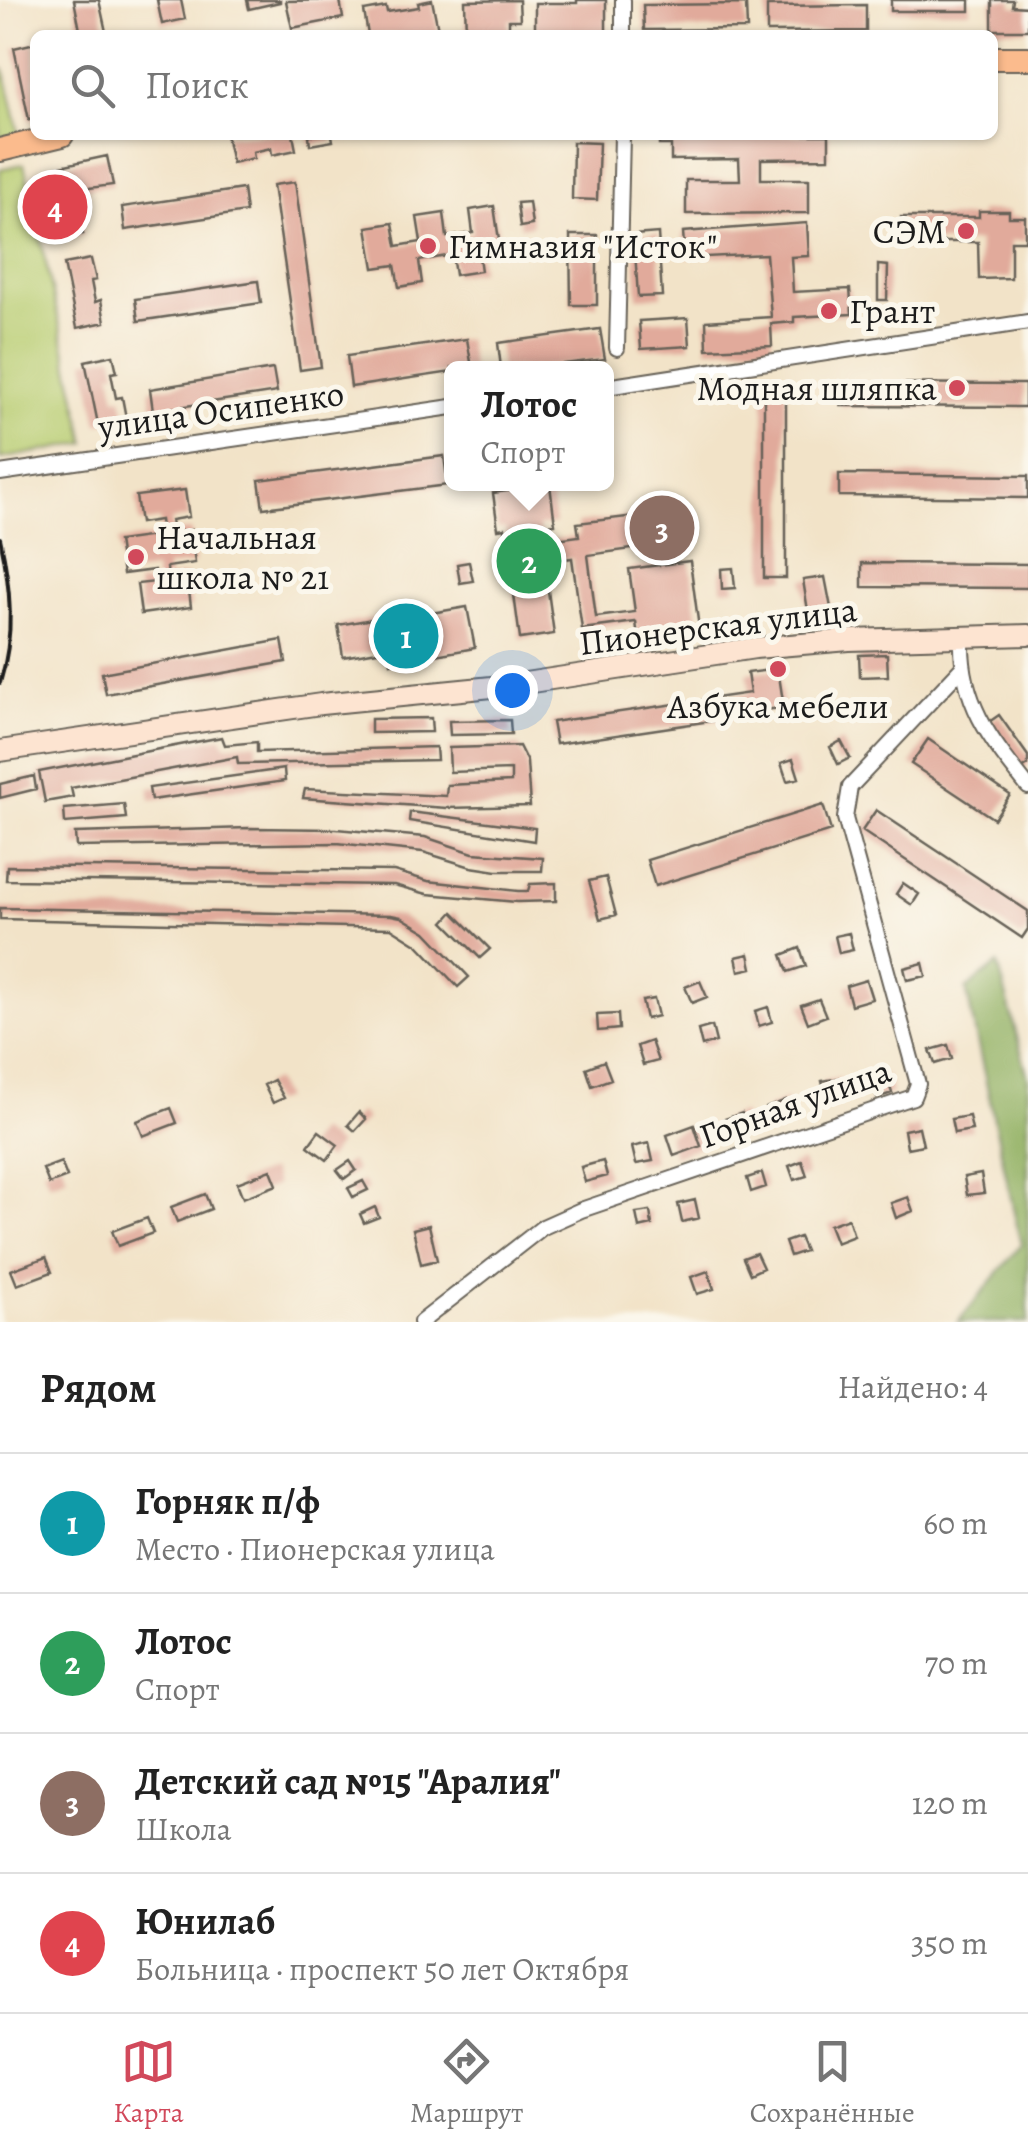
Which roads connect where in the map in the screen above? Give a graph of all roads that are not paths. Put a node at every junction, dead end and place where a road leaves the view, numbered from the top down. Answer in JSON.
{"nodes":[{"id":1,"x":623,"y":0,"type":"edge"},
{"id":2,"x":624,"y":30,"type":"edge"},
{"id":3,"x":998,"y":58,"type":"edge"},
{"id":4,"x":1028,"y":58,"type":"edge"},
{"id":5,"x":41,"y":140,"type":"edge"},
{"id":6,"x":622,"y":140,"type":"edge"},
{"id":7,"x":0,"y":150,"type":"edge"},
{"id":8,"x":1028,"y":322,"type":"edge"},
{"id":9,"x":617,"y":348,"type":"dead end"},
{"id":10,"x":614,"y":386,"type":"edge"},
{"id":11,"x":444,"y":408,"type":"edge"},
{"id":12,"x":0,"y":473,"type":"edge"},
{"id":13,"x":1028,"y":634,"type":"edge"},
{"id":14,"x":962,"y":638,"type":"junction"},
{"id":15,"x":961,"y":668,"type":"junction"},
{"id":16,"x":0,"y":751,"type":"edge"},
{"id":17,"x":1028,"y":788,"type":"edge"},
{"id":18,"x":421,"y":1322,"type":"edge"}],
"edges":[{"from":1,"to":2,"type":"street"},
{"from":3,"to":4,"type":"main road"},
{"from":5,"to":7,"type":"main road"},
{"from":6,"to":9,"type":"street"},
{"from":8,"to":10,"type":"street"},
{"from":11,"to":12,"type":"street","name":"улица Осипенко"},
{"from":13,"to":14,"type":"main road","name":"Пионерская улица"},
{"from":14,"to":15,"type":"street"},
{"from":14,"to":16,"type":"main road","name":"Пионерская улица"},
{"from":15,"to":17,"type":"street"},
{"from":15,"to":18,"type":"street","name":"Горная улица"}]}
